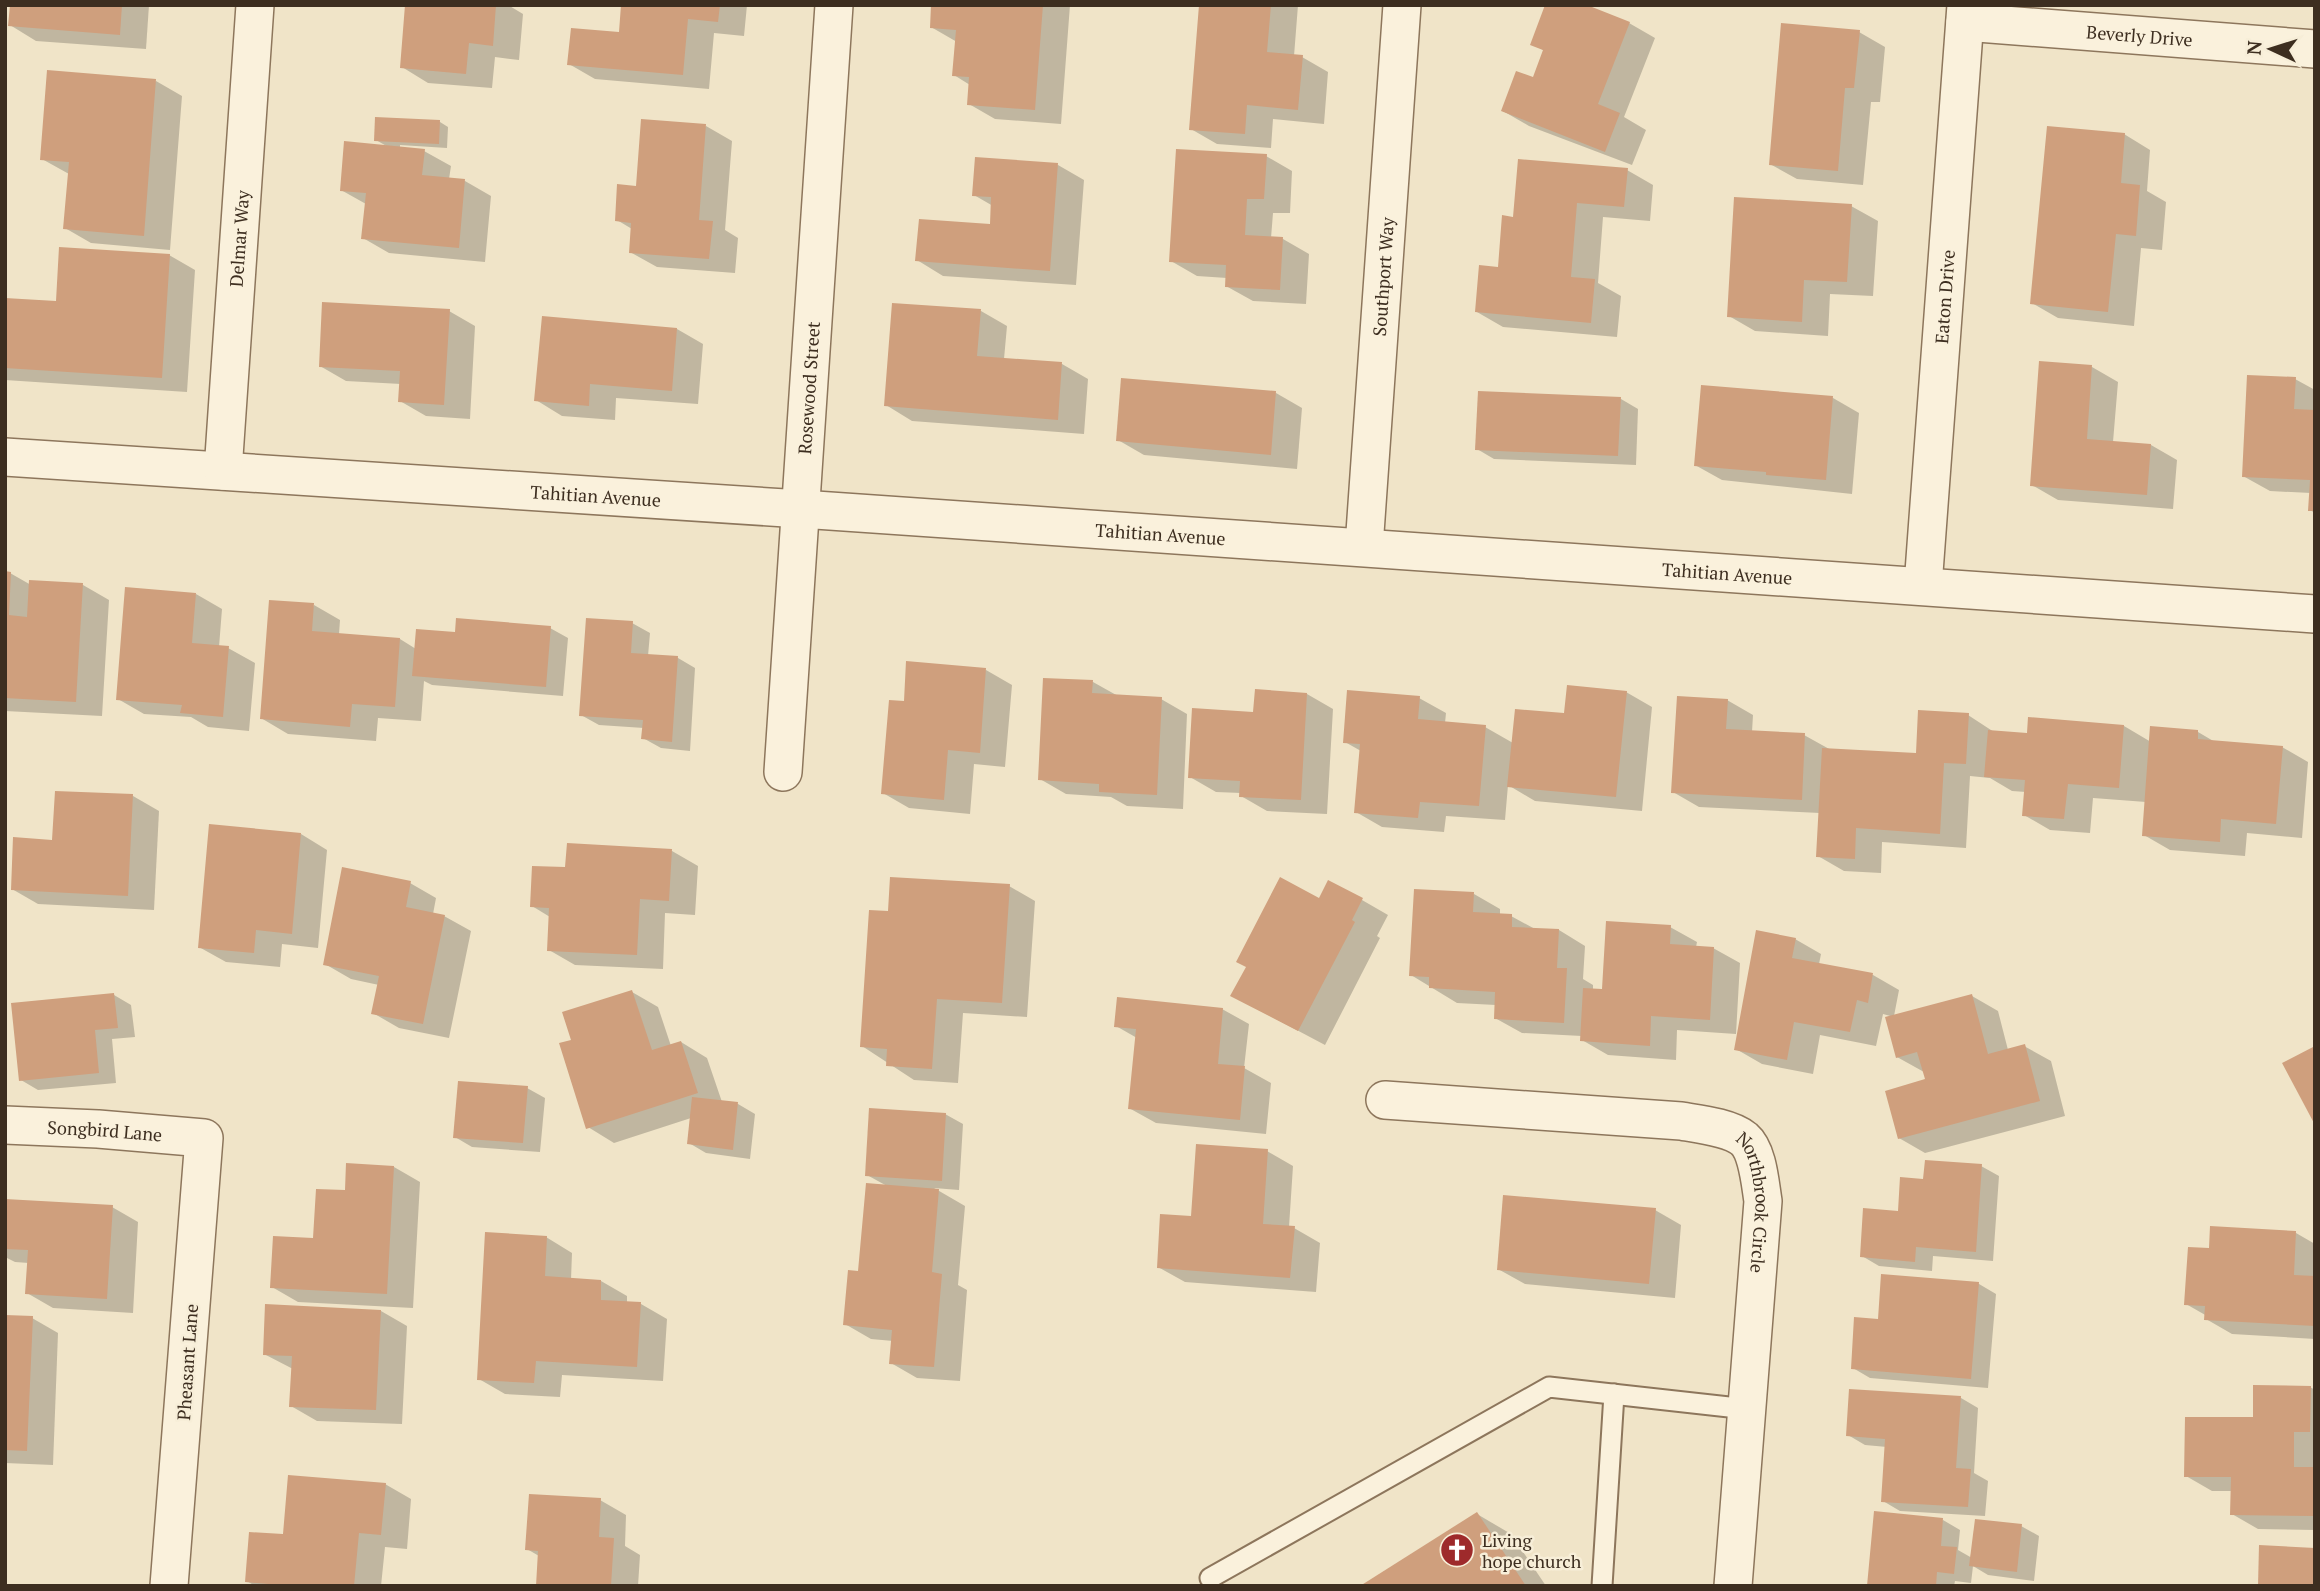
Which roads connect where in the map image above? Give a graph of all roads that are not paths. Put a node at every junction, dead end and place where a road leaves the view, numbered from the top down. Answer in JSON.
{"nodes":[{"id":1,"x":255,"y":5,"type":"edge"},
{"id":2,"x":834,"y":5,"type":"edge"},
{"id":3,"x":1402,"y":5,"type":"edge"},
{"id":4,"x":1965,"y":14,"type":"edge"},
{"id":5,"x":2315,"y":49,"type":"edge"},
{"id":6,"x":5,"y":457,"type":"edge"},
{"id":7,"x":223,"y":471,"type":"junction"},
{"id":8,"x":801,"y":509,"type":"junction"},
{"id":9,"x":1364,"y":547,"type":"junction"},
{"id":10,"x":1923,"y":586,"type":"junction"},
{"id":11,"x":2315,"y":614,"type":"edge"},
{"id":12,"x":783,"y":772,"type":"dead end"},
{"id":13,"x":1385,"y":1100,"type":"dead end"},
{"id":14,"x":5,"y":1125,"type":"edge"},
{"id":15,"x":204,"y":1138,"type":"joint"},
{"id":16,"x":1614,"y":1394,"type":"junction"},
{"id":17,"x":1747,"y":1409,"type":"junction"},
{"id":18,"x":1210,"y":1578,"type":"dead end"},
{"id":19,"x":169,"y":1586,"type":"edge"},
{"id":20,"x":1602,"y":1586,"type":"edge"},
{"id":21,"x":1734,"y":1586,"type":"edge"}],
"edges":[{"from":1,"to":7,"type":"street","name":"Delmar Way"},
{"from":2,"to":8,"type":"street","name":"Rosewood Street"},
{"from":3,"to":9,"type":"street","name":"Southport Way"},
{"from":4,"to":5,"type":"street","name":"Beverly Drive"},
{"from":4,"to":10,"type":"street","name":"Eaton Drive"},
{"from":6,"to":7,"type":"street","name":"Tahitian Avenue"},
{"from":7,"to":8,"type":"street","name":"Tahitian Avenue"},
{"from":8,"to":9,"type":"street","name":"Tahitian Avenue"},
{"from":8,"to":12,"type":"street","name":"Rosewood Street"},
{"from":9,"to":10,"type":"street","name":"Tahitian Avenue"},
{"from":10,"to":11,"type":"street","name":"Tahitian Avenue"},
{"from":13,"to":17,"type":"street","name":"Northbrook Circle"},
{"from":14,"to":15,"type":"street","name":"Songbird Lane"},
{"from":15,"to":19,"type":"street","name":"Pheasant Lane"},
{"from":16,"to":17,"type":"lane"},
{"from":16,"to":18,"type":"lane"},
{"from":16,"to":20,"type":"lane"},
{"from":17,"to":21,"type":"street","name":"Northbrook Circle"}]}
